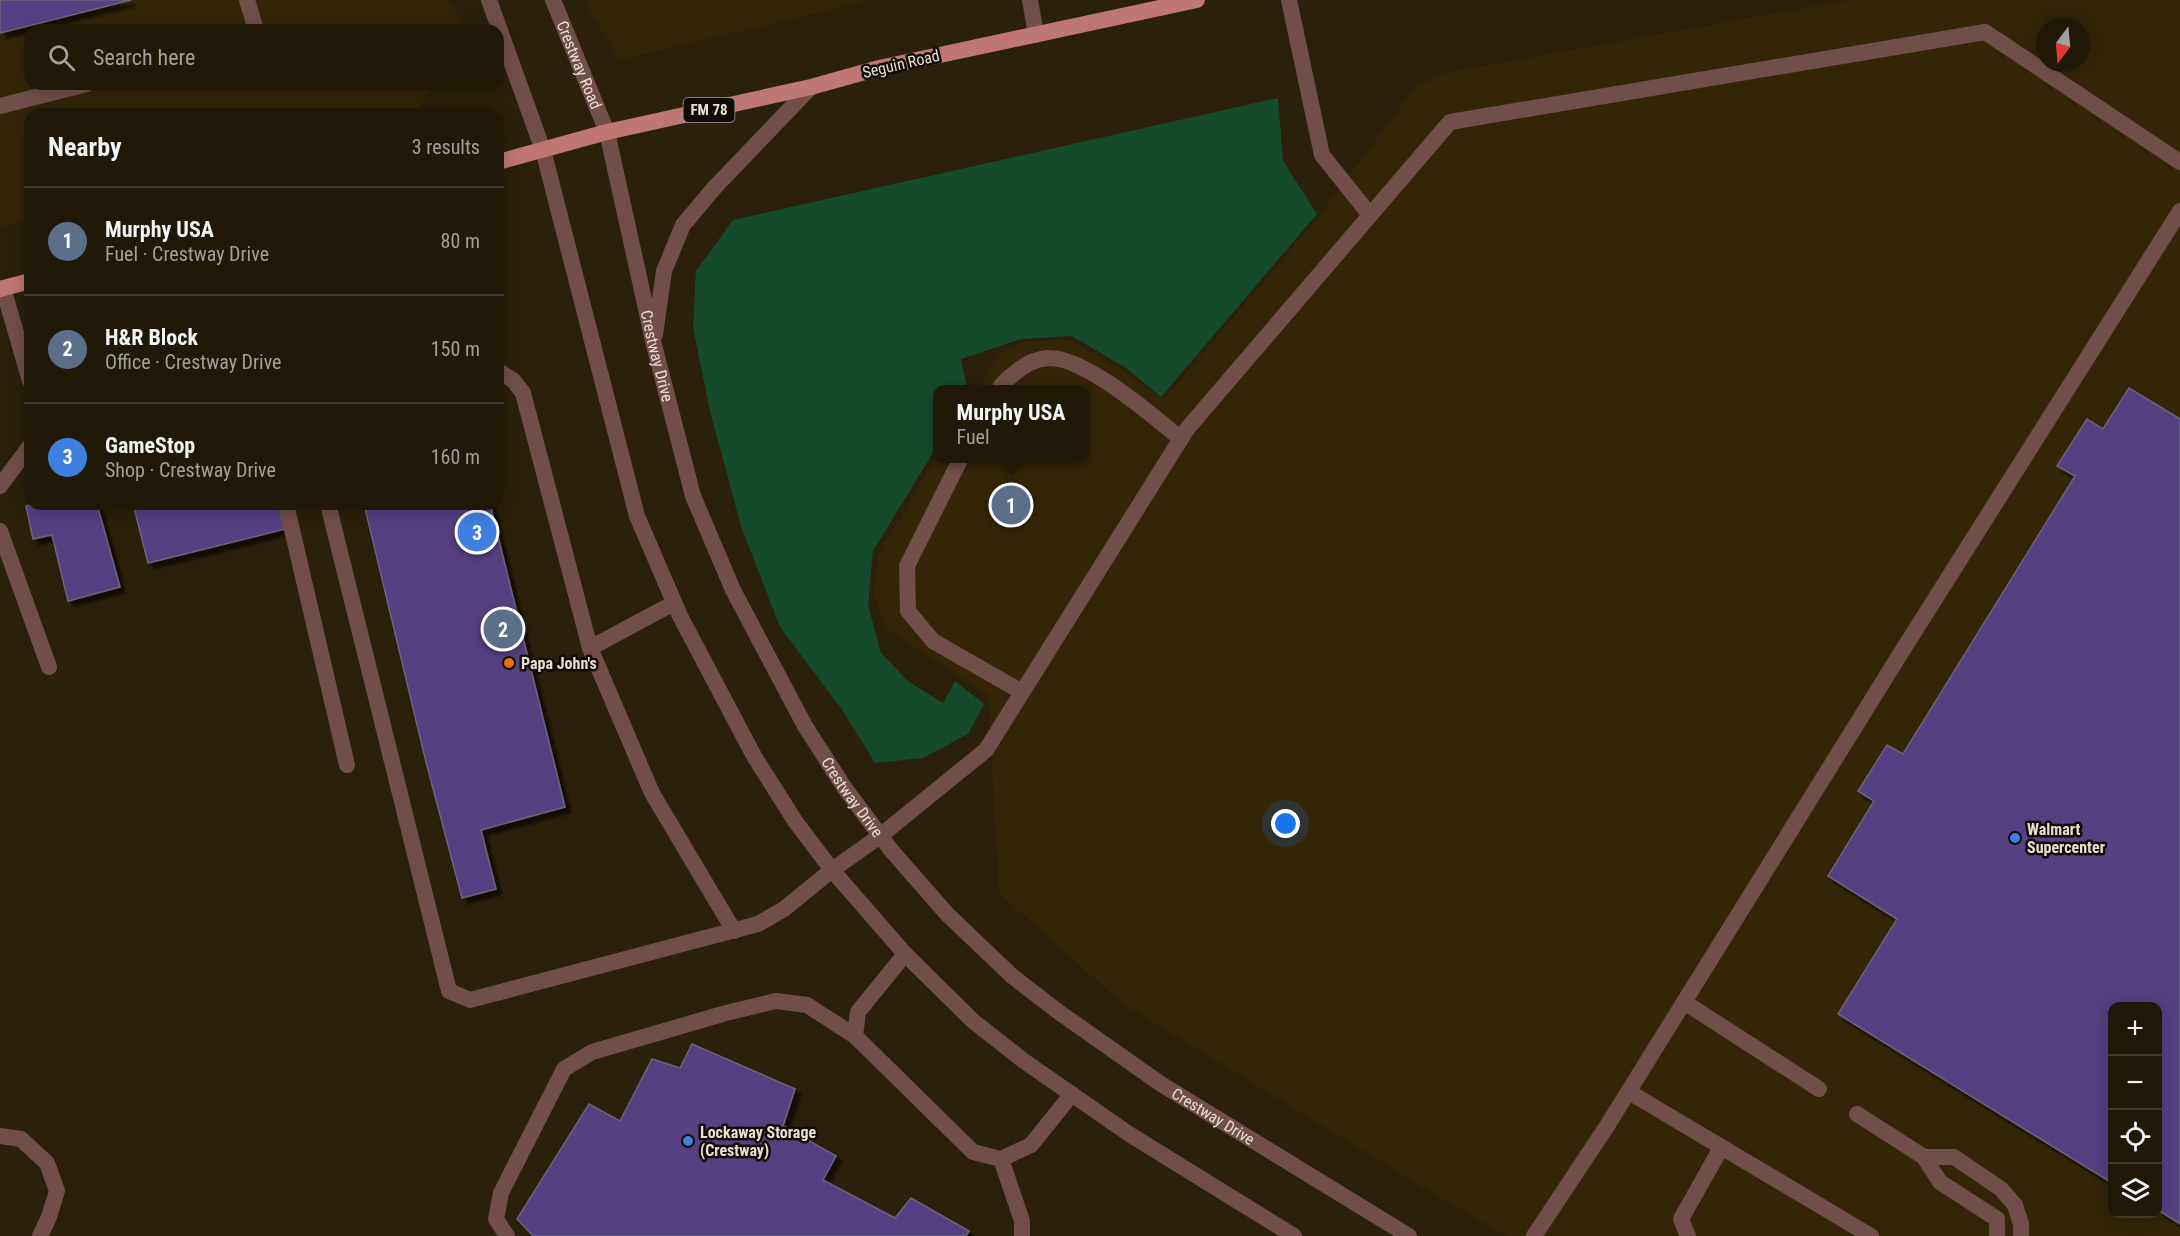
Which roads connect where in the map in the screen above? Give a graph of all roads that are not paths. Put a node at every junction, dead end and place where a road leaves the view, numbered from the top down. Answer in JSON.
{"nodes":[{"id":1,"x":247,"y":0,"type":"edge"},
{"id":2,"x":489,"y":0,"type":"edge"},
{"id":3,"x":553,"y":0,"type":"edge"},
{"id":4,"x":1030,"y":0,"type":"edge"},
{"id":5,"x":1197,"y":0,"type":"edge"},
{"id":6,"x":1289,"y":0,"type":"edge"},
{"id":7,"x":254,"y":24,"type":"edge"},
{"id":8,"x":498,"y":24,"type":"edge"},
{"id":9,"x":1036,"y":35,"type":"junction"},
{"id":10,"x":504,"y":42,"type":"edge"},
{"id":11,"x":811,"y":87,"type":"junction"},
{"id":12,"x":63,"y":90,"type":"edge"},
{"id":13,"x":0,"y":106,"type":"edge"},
{"id":14,"x":607,"y":132,"type":"junction"},
{"id":15,"x":543,"y":150,"type":"junction"},
{"id":16,"x":504,"y":160,"type":"edge"},
{"id":17,"x":2180,"y":162,"type":"edge"},
{"id":18,"x":2180,"y":211,"type":"edge"},
{"id":19,"x":1370,"y":215,"type":"junction"},
{"id":20,"x":24,"y":282,"type":"edge"},
{"id":21,"x":2,"y":288,"type":"edge"},
{"id":22,"x":654,"y":345,"type":"junction"},
{"id":23,"x":24,"y":361,"type":"edge"},
{"id":24,"x":504,"y":375,"type":"edge"},
{"id":25,"x":1002,"y":385,"type":"edge"},
{"id":26,"x":1181,"y":439,"type":"junction"},
{"id":27,"x":24,"y":454,"type":"edge"},
{"id":28,"x":959,"y":463,"type":"edge"},
{"id":29,"x":0,"y":486,"type":"edge"},
{"id":30,"x":287,"y":510,"type":"edge"},
{"id":31,"x":329,"y":510,"type":"edge"},
{"id":32,"x":0,"y":531,"type":"edge"},
{"id":33,"x":674,"y":603,"type":"junction"},
{"id":34,"x":590,"y":648,"type":"junction"},
{"id":35,"x":49,"y":667,"type":"dead end"},
{"id":36,"x":1023,"y":692,"type":"junction"},
{"id":37,"x":347,"y":765,"type":"dead end"},
{"id":38,"x":880,"y":836,"type":"junction"},
{"id":39,"x":832,"y":870,"type":"junction"},
{"id":40,"x":734,"y":932,"type":"junction"},
{"id":41,"x":905,"y":954,"type":"junction"},
{"id":42,"x":1684,"y":1002,"type":"junction"},
{"id":43,"x":855,"y":1036,"type":"junction"},
{"id":44,"x":1819,"y":1089,"type":"dead end"},
{"id":45,"x":1629,"y":1092,"type":"junction"},
{"id":46,"x":1072,"y":1094,"type":"junction"},
{"id":47,"x":1857,"y":1114,"type":"dead end"},
{"id":48,"x":0,"y":1136,"type":"edge"},
{"id":49,"x":1721,"y":1148,"type":"junction"},
{"id":50,"x":1924,"y":1157,"type":"junction"},
{"id":51,"x":1000,"y":1159,"type":"junction"},
{"id":52,"x":40,"y":1236,"type":"edge"},
{"id":53,"x":507,"y":1236,"type":"edge"},
{"id":54,"x":1022,"y":1236,"type":"edge"},
{"id":55,"x":1294,"y":1236,"type":"edge"},
{"id":56,"x":1409,"y":1236,"type":"edge"},
{"id":57,"x":1534,"y":1236,"type":"edge"},
{"id":58,"x":1688,"y":1236,"type":"edge"},
{"id":59,"x":1871,"y":1236,"type":"edge"},
{"id":60,"x":1997,"y":1236,"type":"edge"},
{"id":61,"x":2021,"y":1236,"type":"edge"}],
"edges":[{"from":1,"to":7,"type":"street"},
{"from":2,"to":8,"type":"street"},
{"from":3,"to":14,"type":"street","name":"Crestway Road"},
{"from":4,"to":9,"type":"street"},
{"from":5,"to":9,"type":"main road","name":"Seguin Road","number":"FM 78"},
{"from":6,"to":19,"type":"street"},
{"from":9,"to":11,"type":"main road","name":"Seguin Road","number":"FM 78"},
{"from":10,"to":15,"type":"street"},
{"from":11,"to":14,"type":"main road","name":"Seguin Road","number":"FM 78"},
{"from":11,"to":22,"type":"street"},
{"from":12,"to":13,"type":"street"},
{"from":14,"to":15,"type":"main road","number":"FM 78"},
{"from":14,"to":22,"type":"street","name":"Crestway Drive"},
{"from":15,"to":16,"type":"main road","number":"FM 78"},
{"from":15,"to":33,"type":"street"},
{"from":17,"to":19,"type":"street"},
{"from":18,"to":42,"type":"street"},
{"from":19,"to":26,"type":"street"},
{"from":20,"to":21,"type":"main road"},
{"from":21,"to":23,"type":"street"},
{"from":22,"to":38,"type":"street","name":"Crestway Drive"},
{"from":24,"to":34,"type":"street"},
{"from":25,"to":26,"type":"street"},
{"from":26,"to":36,"type":"street"},
{"from":27,"to":29,"type":"street"},
{"from":28,"to":36,"type":"street"},
{"from":30,"to":37,"type":"street"},
{"from":31,"to":40,"type":"street"},
{"from":32,"to":35,"type":"street"},
{"from":33,"to":34,"type":"street"},
{"from":33,"to":39,"type":"street"},
{"from":34,"to":40,"type":"street"},
{"from":36,"to":38,"type":"street"},
{"from":38,"to":39,"type":"street"},
{"from":38,"to":56,"type":"street","name":"Crestway Drive"},
{"from":39,"to":40,"type":"street"},
{"from":39,"to":41,"type":"street"},
{"from":41,"to":43,"type":"street"},
{"from":41,"to":46,"type":"street"},
{"from":42,"to":44,"type":"street"},
{"from":42,"to":45,"type":"street"},
{"from":43,"to":51,"type":"street"},
{"from":43,"to":53,"type":"street"},
{"from":45,"to":49,"type":"street"},
{"from":45,"to":57,"type":"street"},
{"from":46,"to":51,"type":"street"},
{"from":46,"to":55,"type":"street"},
{"from":47,"to":50,"type":"street"},
{"from":48,"to":52,"type":"street"},
{"from":49,"to":58,"type":"street"},
{"from":49,"to":59,"type":"street"},
{"from":50,"to":60,"type":"street"},
{"from":50,"to":61,"type":"street"},
{"from":51,"to":54,"type":"street"}]}
